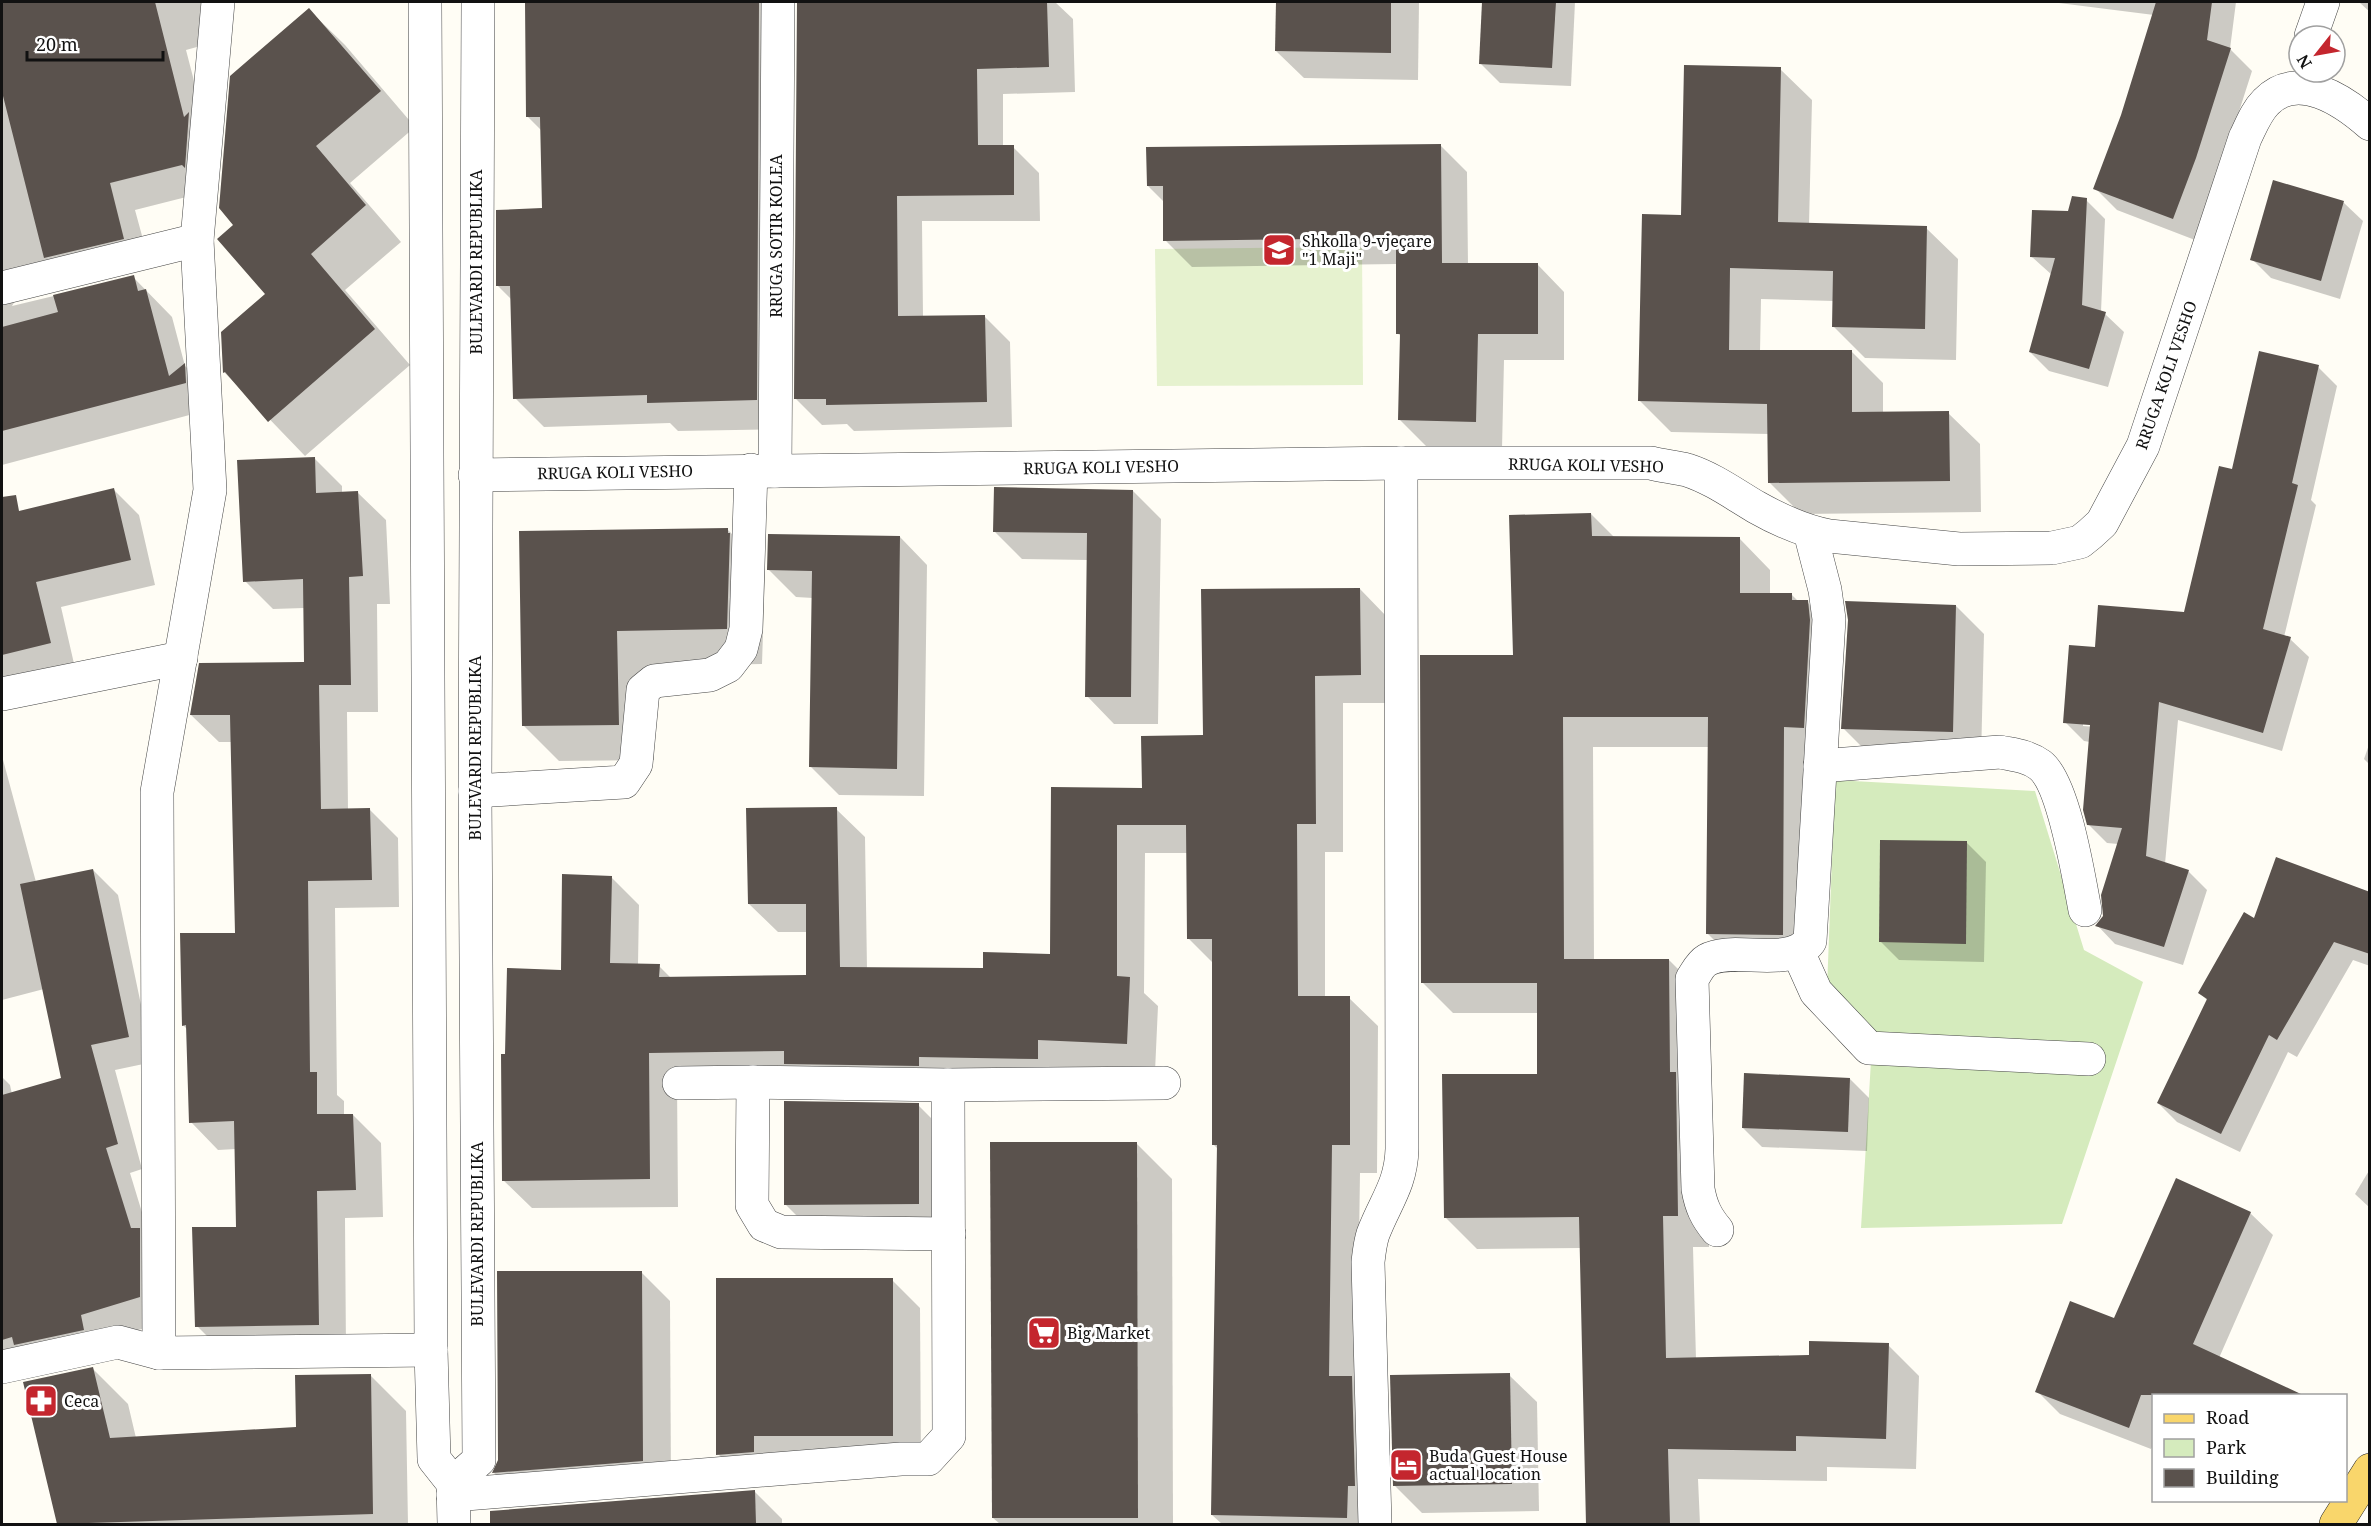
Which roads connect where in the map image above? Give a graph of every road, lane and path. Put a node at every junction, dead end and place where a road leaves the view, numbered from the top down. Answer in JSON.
{"nodes":[{"id":1,"x":218,"y":2,"type":"edge"},
{"id":2,"x":425,"y":2,"type":"edge"},
{"id":3,"x":478,"y":2,"type":"edge"},
{"id":4,"x":778,"y":2,"type":"edge"},
{"id":5,"x":2323,"y":2,"type":"edge"},
{"id":6,"x":2315,"y":24,"type":"edge"},
{"id":7,"x":2288,"y":84,"type":"edge"},
{"id":8,"x":2303,"y":84,"type":"edge"},
{"id":9,"x":2370,"y":124,"type":"edge"},
{"id":10,"x":197,"y":240,"type":"junction"},
{"id":11,"x":2,"y":288,"type":"edge"},
{"id":12,"x":1401,"y":463,"type":"junction"},
{"id":13,"x":763,"y":470,"type":"junction"},
{"id":14,"x":475,"y":475,"type":"junction"},
{"id":15,"x":1810,"y":532,"type":"junction"},
{"id":16,"x":181,"y":658,"type":"junction"},
{"id":17,"x":2,"y":694,"type":"edge"},
{"id":18,"x":1820,"y":766,"type":"junction"},
{"id":19,"x":475,"y":791,"type":"junction"},
{"id":20,"x":2085,"y":910,"type":"dead end"},
{"id":21,"x":1798,"y":952,"type":"junction"},
{"id":22,"x":2089,"y":1059,"type":"dead end"},
{"id":23,"x":753,"y":1082,"type":"junction"},
{"id":24,"x":679,"y":1083,"type":"dead end"},
{"id":25,"x":1164,"y":1083,"type":"dead end"},
{"id":26,"x":948,"y":1085,"type":"junction"},
{"id":27,"x":1717,"y":1230,"type":"dead end"},
{"id":28,"x":949,"y":1233,"type":"junction"},
{"id":29,"x":431,"y":1350,"type":"junction"},
{"id":30,"x":159,"y":1353,"type":"junction"},
{"id":31,"x":2,"y":1367,"type":"edge"},
{"id":32,"x":2370,"y":1470,"type":"edge"},
{"id":33,"x":453,"y":1501,"type":"edge"},
{"id":34,"x":1375,"y":1524,"type":"edge"},
{"id":35,"x":2336,"y":1524,"type":"edge"}],
"edges":[{"from":1,"to":10,"type":"street"},
{"from":2,"to":29,"type":"street"},
{"from":3,"to":14,"type":"street","name":"BULEVARDI REPUBLIKA"},
{"from":4,"to":13,"type":"street","name":"RRUGA SOTIR KOLEA"},
{"from":5,"to":6,"type":"street"},
{"from":7,"to":15,"type":"street","name":"RRUGA KOLI VESHO"},
{"from":8,"to":9,"type":"street","name":"RRUGA KOLI VESHO"},
{"from":10,"to":11,"type":"street"},
{"from":10,"to":16,"type":"street"},
{"from":12,"to":13,"type":"street","name":"RRUGA KOLI VESHO"},
{"from":12,"to":15,"type":"street","name":"RRUGA KOLI VESHO"},
{"from":12,"to":34,"type":"street"},
{"from":13,"to":14,"type":"street","name":"RRUGA KOLI VESHO"},
{"from":13,"to":19,"type":"street","name":"RRUGA SOTIR KOLEA"},
{"from":14,"to":19,"type":"street","name":"BULEVARDI REPUBLIKA"},
{"from":15,"to":18,"type":"street"},
{"from":16,"to":17,"type":"street"},
{"from":16,"to":30,"type":"street"},
{"from":18,"to":20,"type":"street"},
{"from":18,"to":21,"type":"street"},
{"from":19,"to":33,"type":"street","name":"BULEVARDI REPUBLIKA"},
{"from":21,"to":22,"type":"street"},
{"from":21,"to":27,"type":"street"},
{"from":23,"to":24,"type":"street"},
{"from":23,"to":26,"type":"street"},
{"from":23,"to":28,"type":"street"},
{"from":25,"to":26,"type":"street"},
{"from":26,"to":28,"type":"street"},
{"from":28,"to":33,"type":"street"},
{"from":29,"to":30,"type":"street"},
{"from":29,"to":33,"type":"street"},
{"from":30,"to":31,"type":"street"},
{"from":32,"to":35,"type":"main road"}]}
